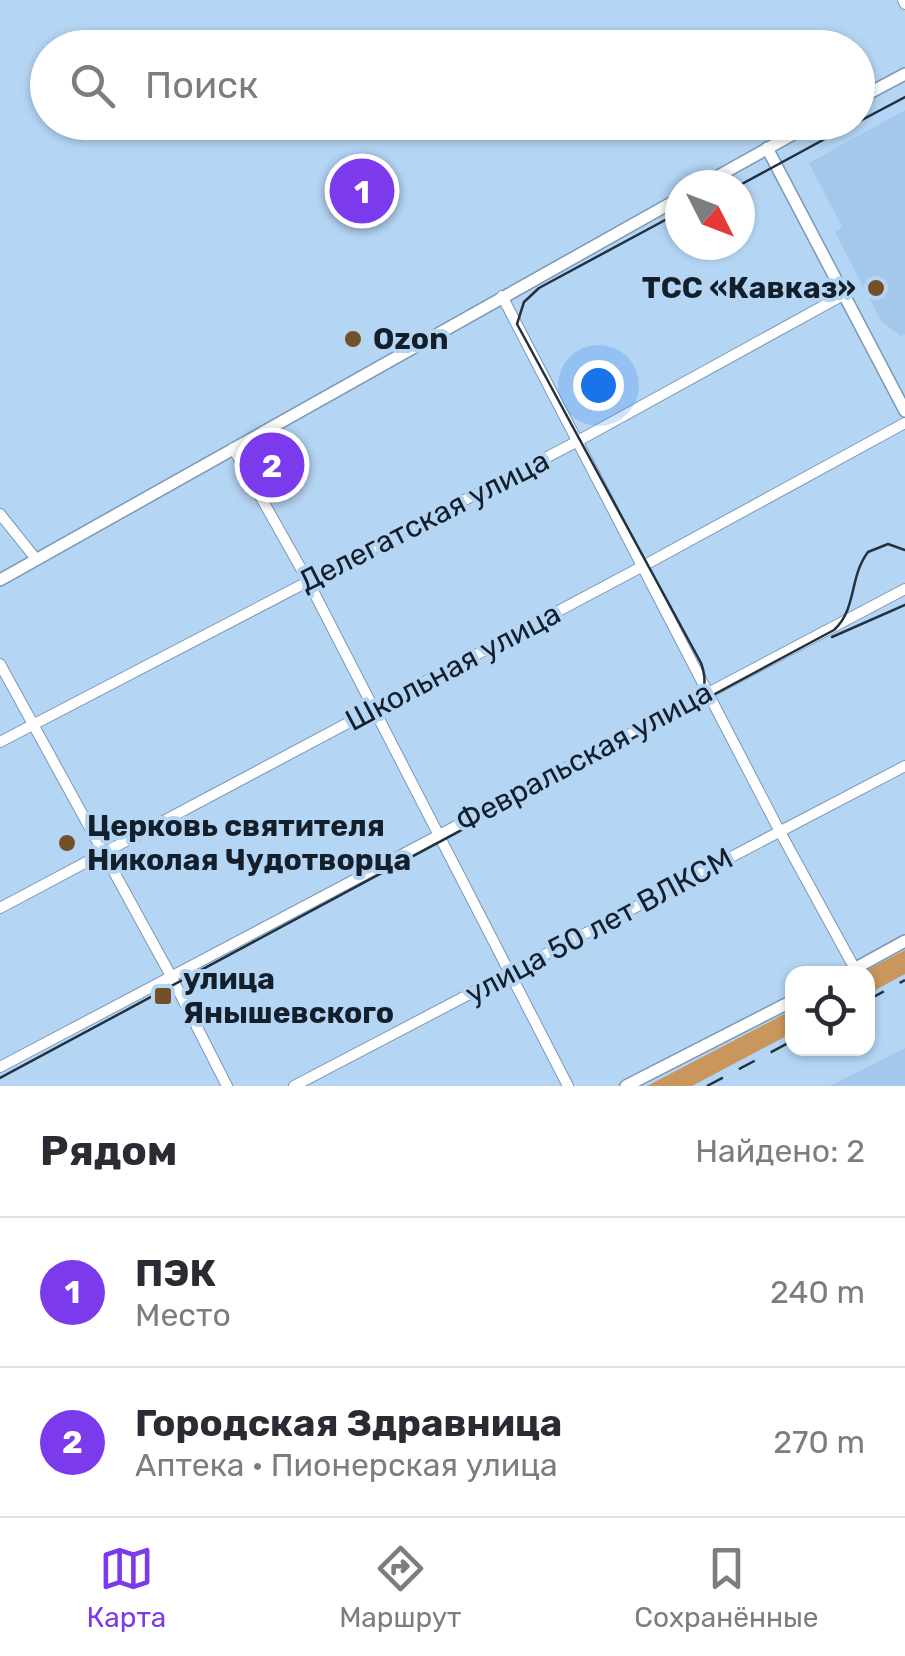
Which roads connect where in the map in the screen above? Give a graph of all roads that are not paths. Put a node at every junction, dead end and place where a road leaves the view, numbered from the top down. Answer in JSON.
{"nodes":[{"id":1,"x":905,"y":74,"type":"edge"},
{"id":2,"x":875,"y":91,"type":"edge"},
{"id":3,"x":782,"y":140,"type":"edge"},
{"id":4,"x":768,"y":148,"type":"junction"},
{"id":5,"x":729,"y":170,"type":"edge"},
{"id":6,"x":665,"y":206,"type":"edge"},
{"id":7,"x":846,"y":294,"type":"junction"},
{"id":8,"x":502,"y":296,"type":"junction"},
{"id":9,"x":905,"y":411,"type":"edge"},
{"id":10,"x":905,"y":423,"type":"edge"},
{"id":11,"x":576,"y":442,"type":"junction"},
{"id":12,"x":233,"y":448,"type":"junction"},
{"id":13,"x":0,"y":514,"type":"edge"},
{"id":14,"x":36,"y":559,"type":"junction"},
{"id":15,"x":644,"y":566,"type":"junction"},
{"id":16,"x":0,"y":580,"type":"edge"},
{"id":17,"x":308,"y":581,"type":"junction"},
{"id":18,"x":905,"y":589,"type":"edge"},
{"id":19,"x":0,"y":664,"type":"edge"},
{"id":20,"x":708,"y":691,"type":"junction"},
{"id":21,"x":372,"y":709,"type":"junction"},
{"id":22,"x":33,"y":725,"type":"junction"},
{"id":23,"x":0,"y":742,"type":"edge"},
{"id":24,"x":905,"y":766,"type":"edge"},
{"id":25,"x":779,"y":830,"type":"junction"},
{"id":26,"x":437,"y":835,"type":"junction"},
{"id":27,"x":103,"y":854,"type":"junction"},
{"id":28,"x":0,"y":908,"type":"edge"},
{"id":29,"x":905,"y":941,"type":"edge"},
{"id":30,"x":847,"y":966,"type":"edge"},
{"id":31,"x":859,"y":966,"type":"edge"},
{"id":32,"x":510,"y":974,"type":"junction"},
{"id":33,"x":171,"y":976,"type":"junction"},
{"id":34,"x":785,"y":1005,"type":"edge"},
{"id":35,"x":0,"y":1068,"type":"edge"},
{"id":36,"x":227,"y":1086,"type":"edge"},
{"id":37,"x":294,"y":1086,"type":"edge"},
{"id":38,"x":568,"y":1086,"type":"edge"},
{"id":39,"x":626,"y":1086,"type":"edge"}],
"edges":[{"from":1,"to":2,"type":"street"},
{"from":3,"to":4,"type":"street"},
{"from":4,"to":5,"type":"street"},
{"from":4,"to":7,"type":"street"},
{"from":6,"to":8,"type":"street"},
{"from":7,"to":9,"type":"street"},
{"from":7,"to":11,"type":"street","name":"Делегатская улица"},
{"from":8,"to":11,"type":"street"},
{"from":8,"to":12,"type":"street"},
{"from":10,"to":15,"type":"street","name":"Школьная улица"},
{"from":11,"to":15,"type":"street"},
{"from":11,"to":17,"type":"street","name":"Делегатская улица"},
{"from":12,"to":14,"type":"street"},
{"from":12,"to":17,"type":"street"},
{"from":13,"to":14,"type":"street"},
{"from":14,"to":16,"type":"street"},
{"from":15,"to":20,"type":"street"},
{"from":15,"to":21,"type":"street","name":"Школьная улица"},
{"from":17,"to":21,"type":"street"},
{"from":17,"to":22,"type":"street","name":"Делегатская улица"},
{"from":18,"to":20,"type":"street","name":"Февральская улица"},
{"from":19,"to":22,"type":"street"},
{"from":20,"to":25,"type":"street"},
{"from":20,"to":26,"type":"street","name":"Февральская улица"},
{"from":21,"to":26,"type":"street"},
{"from":21,"to":27,"type":"street","name":"Школьная улица"},
{"from":22,"to":23,"type":"street","name":"Делегатская улица"},
{"from":22,"to":27,"type":"street"},
{"from":24,"to":25,"type":"street","name":"улица 50 лет ВЛКСМ"},
{"from":25,"to":30,"type":"street"},
{"from":25,"to":32,"type":"street","name":"улица 50 лет ВЛКСМ"},
{"from":26,"to":32,"type":"street"},
{"from":26,"to":33,"type":"street","name":"Февральская улица"},
{"from":27,"to":28,"type":"street","name":"Школьная улица"},
{"from":27,"to":33,"type":"street"},
{"from":29,"to":31,"type":"street"},
{"from":32,"to":37,"type":"street","name":"улица 50 лет ВЛКСМ"},
{"from":32,"to":38,"type":"street"},
{"from":33,"to":35,"type":"street","name":"Февральская улица"},
{"from":33,"to":36,"type":"street"},
{"from":34,"to":39,"type":"street"}]}
